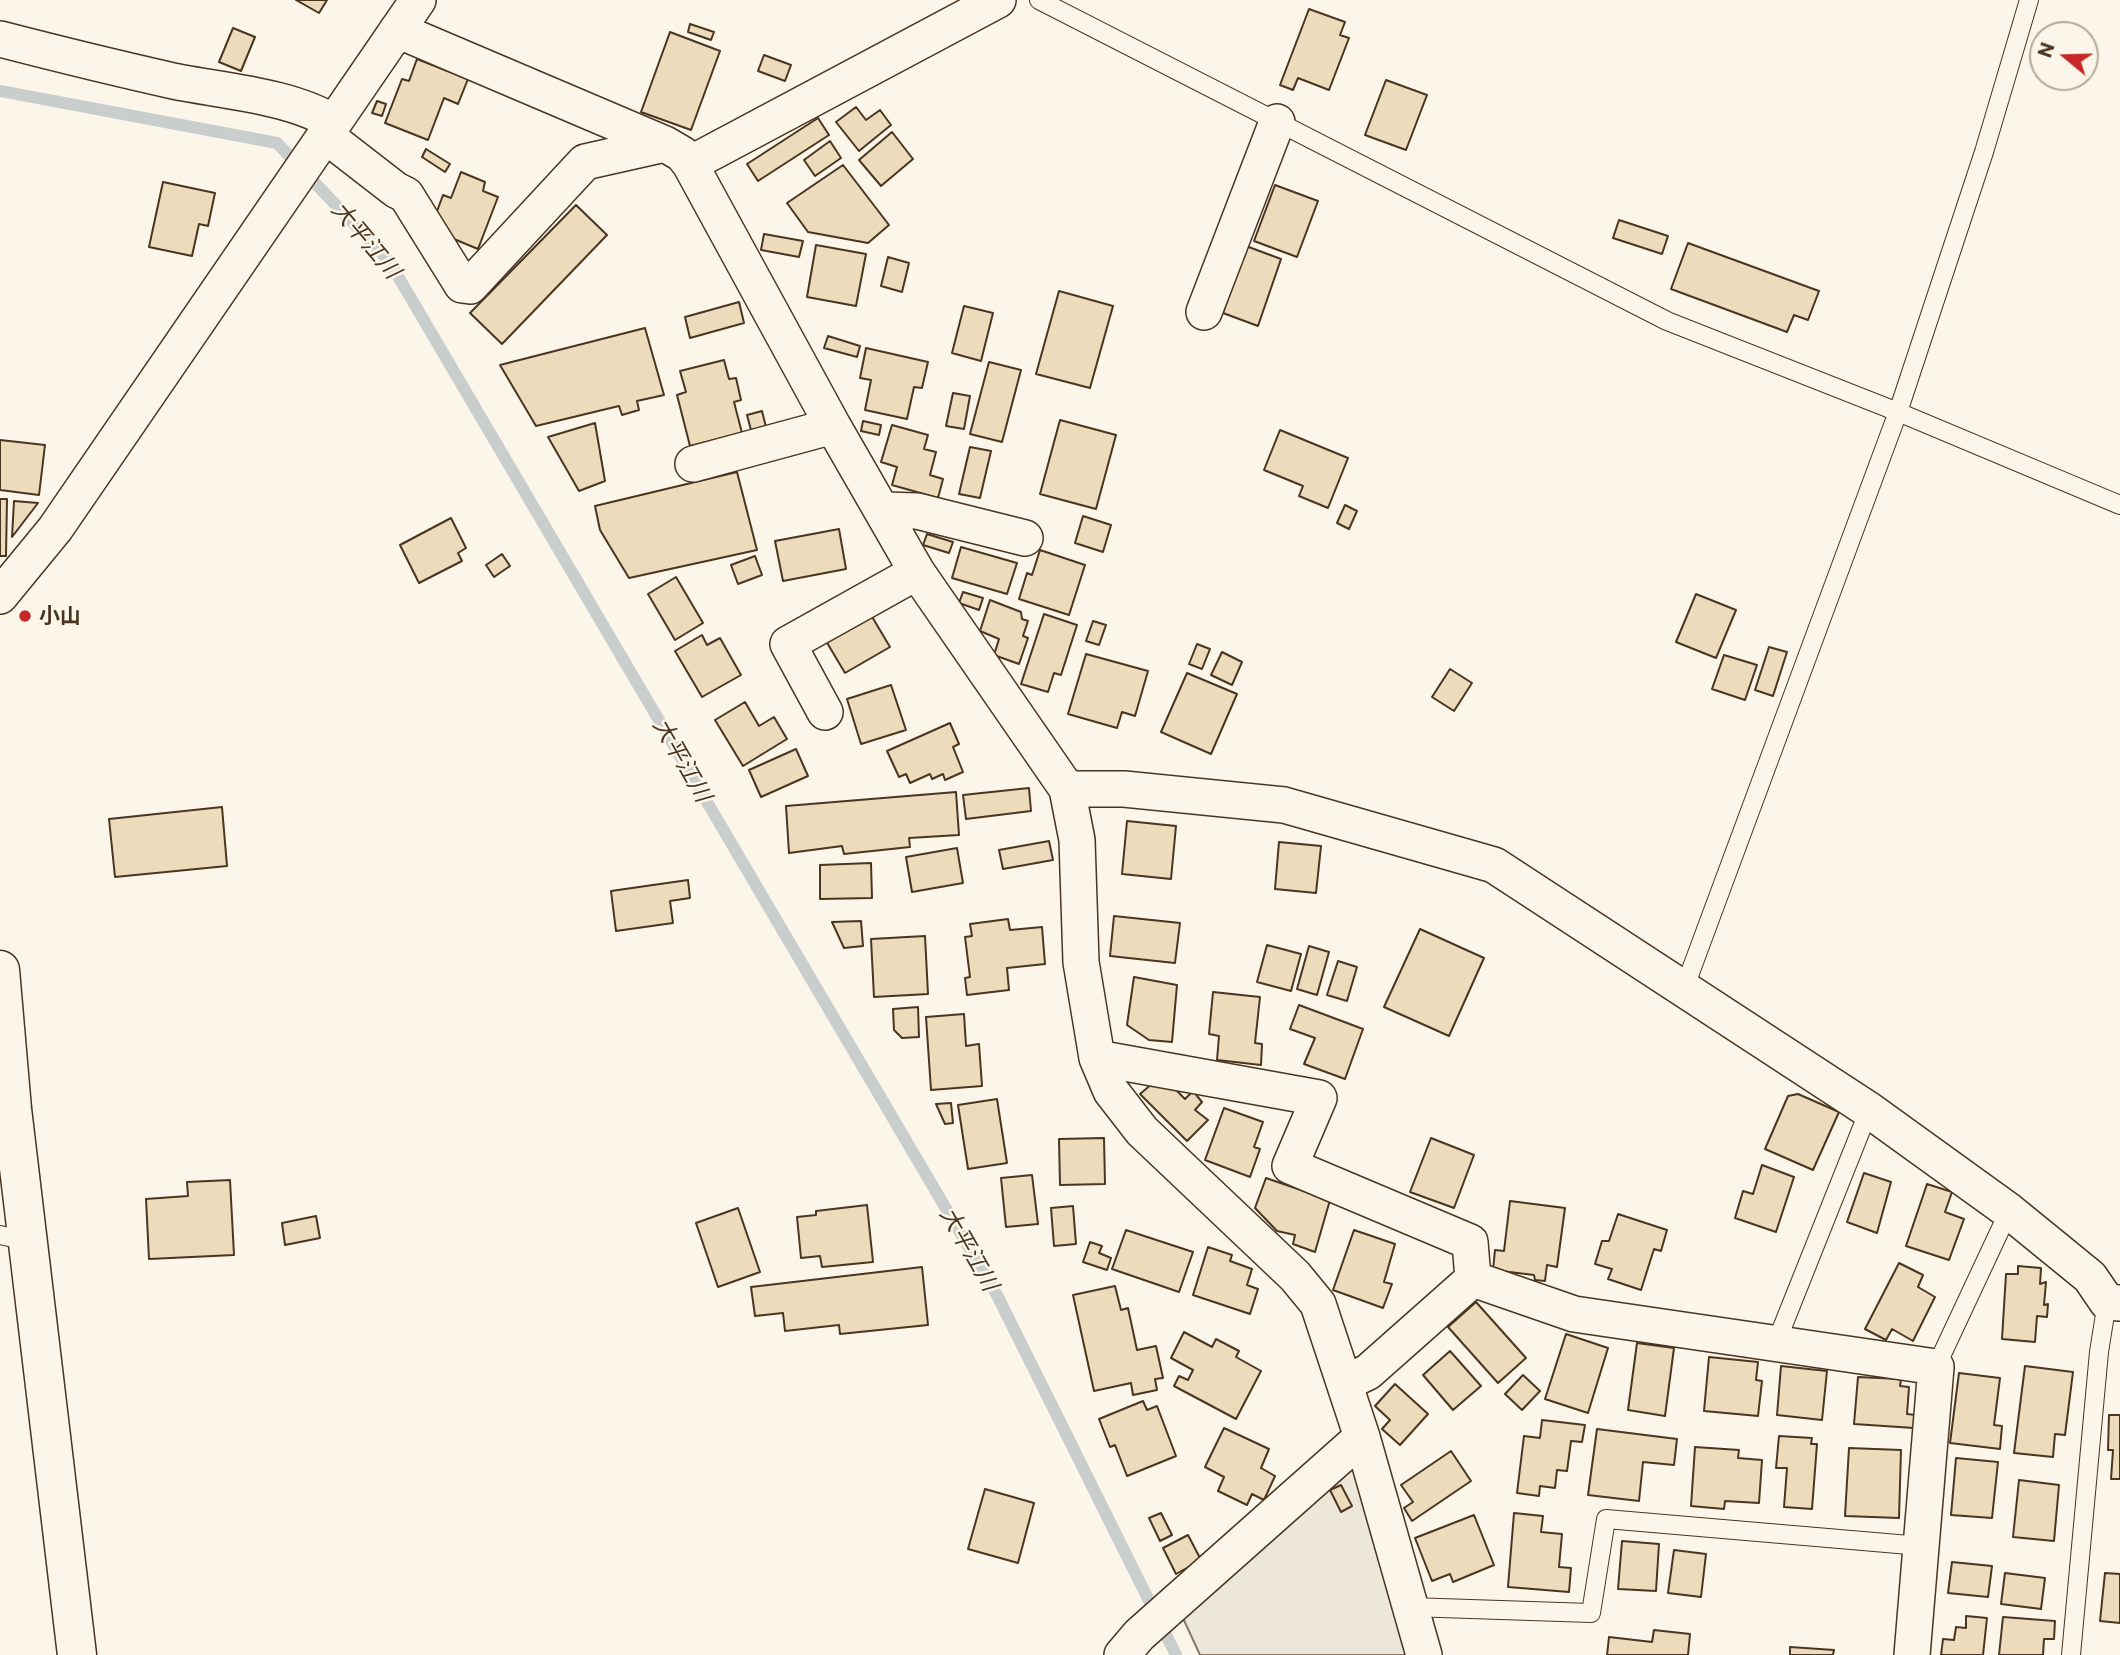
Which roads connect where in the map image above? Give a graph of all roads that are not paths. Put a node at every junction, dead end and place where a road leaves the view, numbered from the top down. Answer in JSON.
{"nodes":[{"id":1,"x":418,"y":0,"type":"edge"},
{"id":2,"x":998,"y":0,"type":"edge"},
{"id":3,"x":1039,"y":0,"type":"edge"},
{"id":4,"x":2029,"y":0,"type":"edge"},
{"id":5,"x":397,"y":30,"type":"junction"},
{"id":6,"x":0,"y":39,"type":"edge"},
{"id":7,"x":1277,"y":122,"type":"junction"},
{"id":8,"x":325,"y":137,"type":"junction"},
{"id":9,"x":677,"y":154,"type":"junction"},
{"id":10,"x":1204,"y":312,"type":"dead end"},
{"id":11,"x":1898,"y":412,"type":"junction"},
{"id":12,"x":833,"y":426,"type":"junction"},
{"id":13,"x":693,"y":464,"type":"dead end"},
{"id":14,"x":2120,"y":505,"type":"edge"},
{"id":15,"x":884,"y":510,"type":"junction"},
{"id":16,"x":1025,"y":538,"type":"dead end"},
{"id":17,"x":918,"y":572,"type":"junction"},
{"id":18,"x":0,"y":596,"type":"edge"},
{"id":19,"x":825,"y":712,"type":"dead end"},
{"id":20,"x":1067,"y":789,"type":"junction"},
{"id":21,"x":0,"y":970,"type":"edge"},
{"id":22,"x":1684,"y":989,"type":"junction"},
{"id":23,"x":1097,"y":1058,"type":"junction"},
{"id":24,"x":1869,"y":1110,"type":"junction"},
{"id":25,"x":2009,"y":1210,"type":"junction"},
{"id":26,"x":14,"y":1238,"type":"edge"},
{"id":27,"x":1473,"y":1279,"type":"junction"},
{"id":28,"x":2114,"y":1303,"type":"edge"},
{"id":29,"x":1776,"y":1343,"type":"junction"},
{"id":30,"x":1936,"y":1367,"type":"junction"},
{"id":31,"x":1345,"y":1383,"type":"junction"},
{"id":32,"x":1362,"y":1437,"type":"junction"},
{"id":33,"x":1921,"y":1546,"type":"junction"},
{"id":34,"x":1410,"y":1607,"type":"junction"},
{"id":35,"x":1130,"y":1645,"type":"edge"},
{"id":36,"x":77,"y":1655,"type":"edge"},
{"id":37,"x":1424,"y":1655,"type":"edge"},
{"id":38,"x":1912,"y":1655,"type":"edge"},
{"id":39,"x":2071,"y":1655,"type":"edge"}],
"edges":[{"from":1,"to":5,"type":"street"},
{"from":2,"to":9,"type":"street"},
{"from":3,"to":7,"type":"lane"},
{"from":4,"to":11,"type":"lane"},
{"from":5,"to":8,"type":"street"},
{"from":5,"to":9,"type":"street"},
{"from":6,"to":8,"type":"street"},
{"from":7,"to":10,"type":"street"},
{"from":7,"to":11,"type":"lane"},
{"from":8,"to":9,"type":"street"},
{"from":8,"to":18,"type":"street"},
{"from":9,"to":12,"type":"street"},
{"from":11,"to":14,"type":"lane"},
{"from":11,"to":22,"type":"lane"},
{"from":12,"to":13,"type":"street"},
{"from":12,"to":15,"type":"street"},
{"from":15,"to":16,"type":"street"},
{"from":15,"to":17,"type":"street"},
{"from":17,"to":19,"type":"street"},
{"from":17,"to":20,"type":"street"},
{"from":20,"to":22,"type":"street"},
{"from":20,"to":23,"type":"street"},
{"from":21,"to":26,"type":"street"},
{"from":22,"to":24,"type":"street"},
{"from":23,"to":27,"type":"street"},
{"from":23,"to":31,"type":"street"},
{"from":24,"to":25,"type":"street"},
{"from":24,"to":29,"type":"lane"},
{"from":25,"to":28,"type":"street"},
{"from":25,"to":30,"type":"lane"},
{"from":26,"to":36,"type":"street"},
{"from":27,"to":29,"type":"street"},
{"from":27,"to":31,"type":"street"},
{"from":28,"to":39,"type":"lane"},
{"from":29,"to":30,"type":"street"},
{"from":30,"to":33,"type":"street"},
{"from":31,"to":32,"type":"street"},
{"from":32,"to":34,"type":"street"},
{"from":32,"to":35,"type":"street"},
{"from":33,"to":34,"type":"lane"},
{"from":33,"to":38,"type":"street"},
{"from":34,"to":37,"type":"street"}]}
